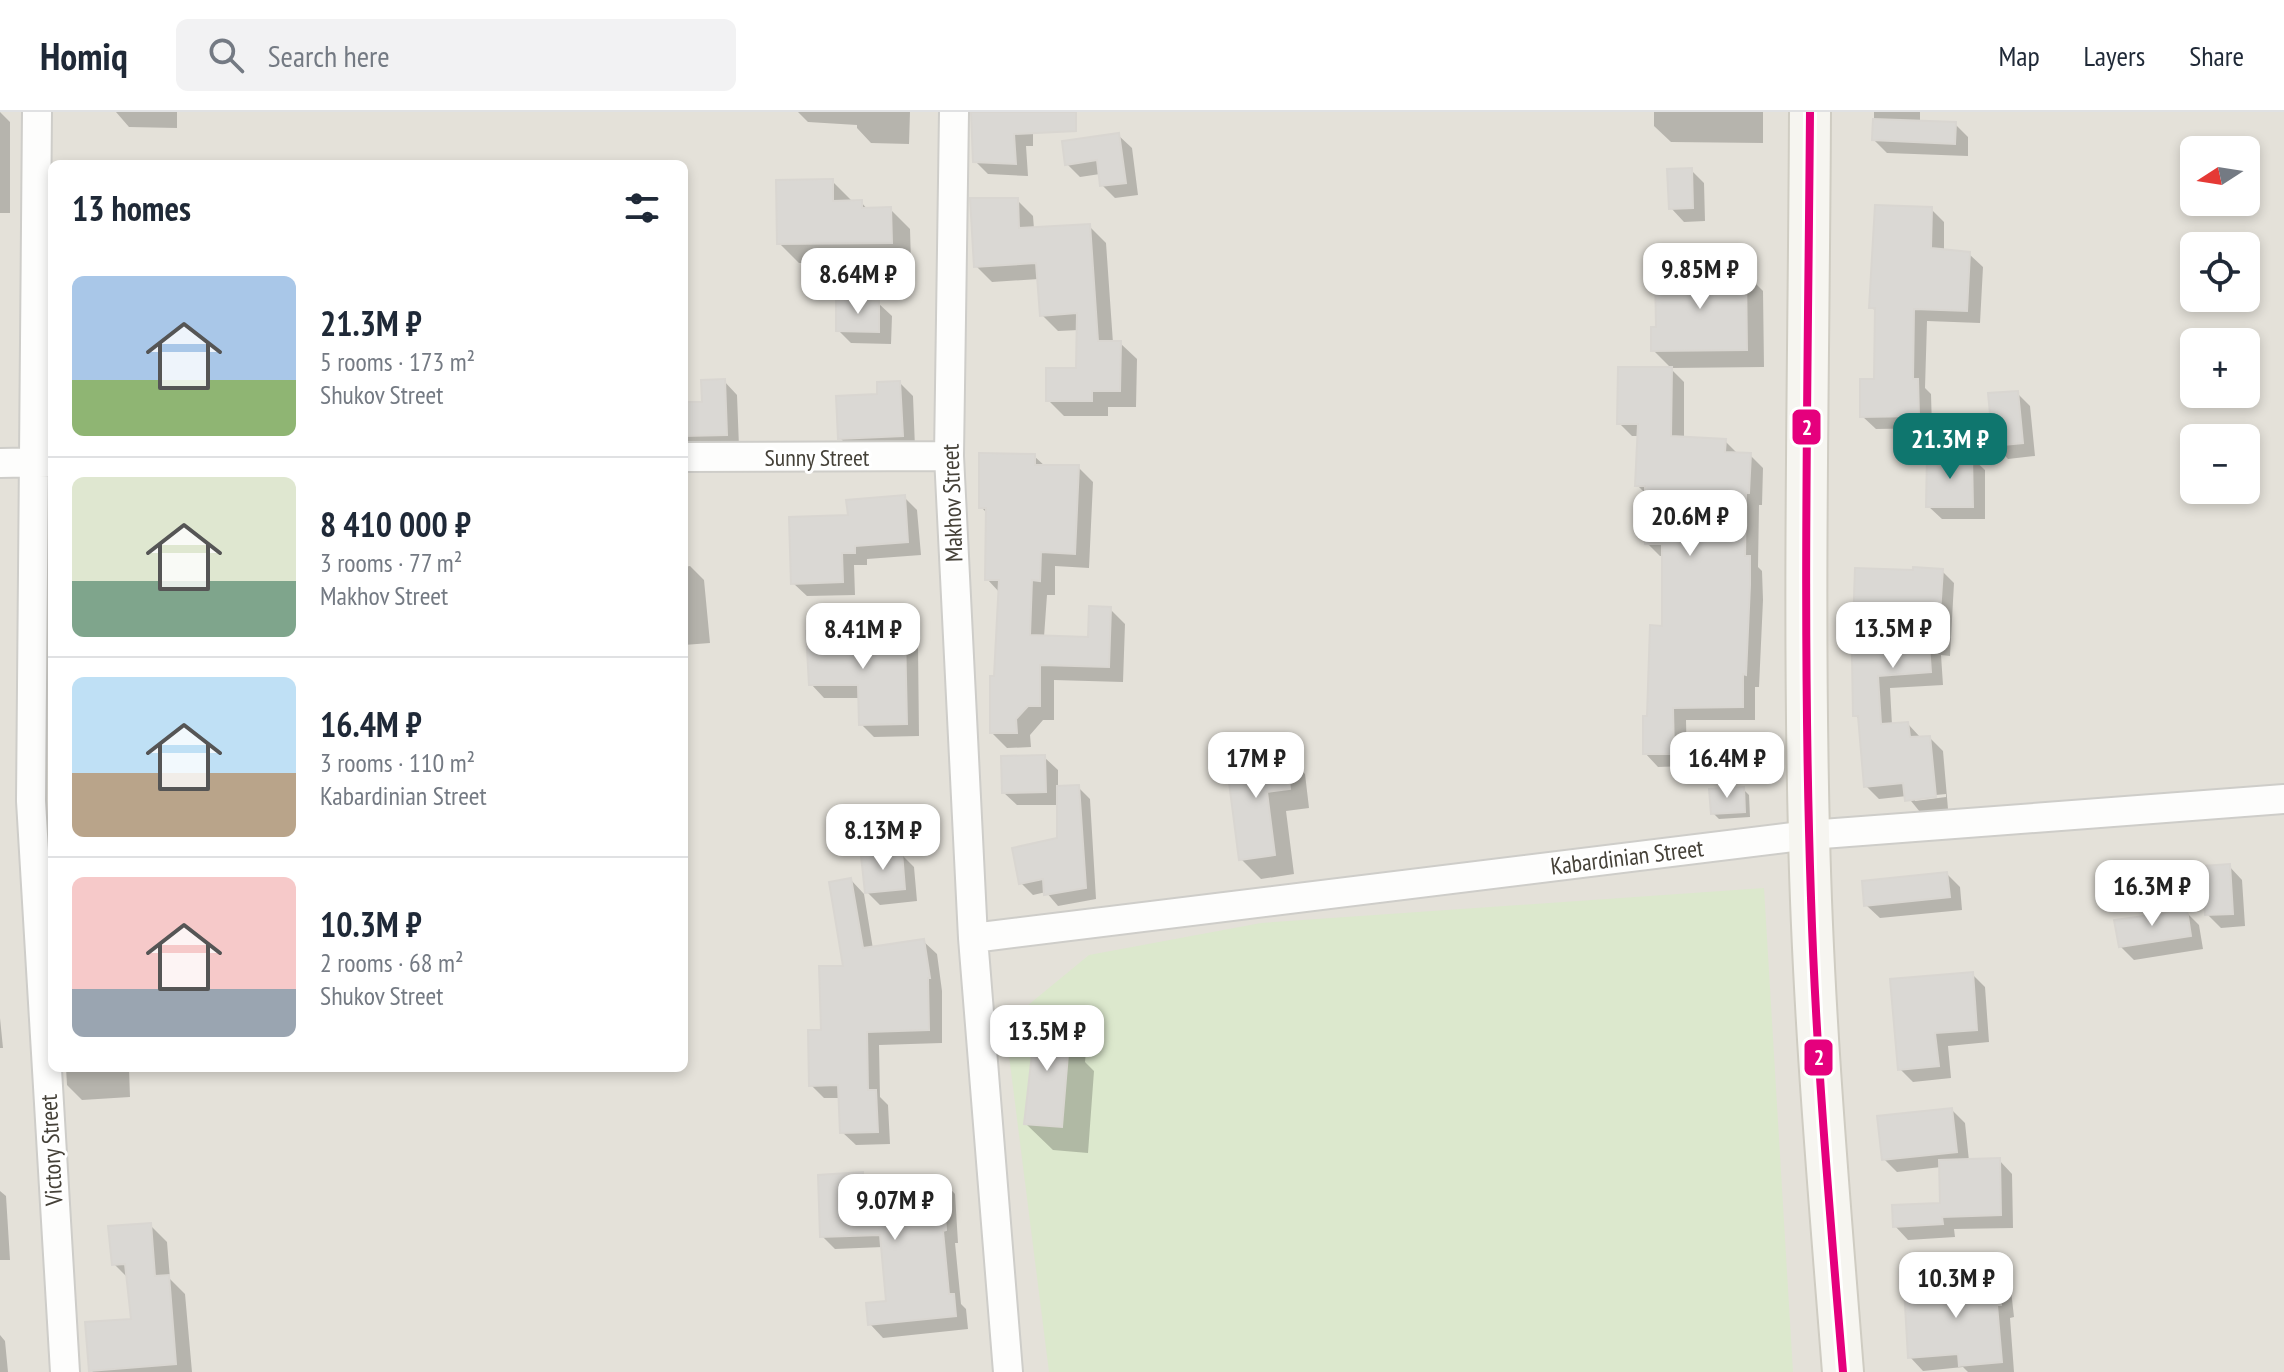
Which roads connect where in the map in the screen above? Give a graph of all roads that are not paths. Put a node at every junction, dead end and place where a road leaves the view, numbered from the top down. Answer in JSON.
{"nodes":[{"id":1,"x":37,"y":112,"type":"edge"},
{"id":2,"x":954,"y":112,"type":"edge"},
{"id":3,"x":1810,"y":112,"type":"edge"},
{"id":4,"x":949,"y":456,"type":"junction"},
{"id":5,"x":688,"y":457,"type":"edge"},
{"id":6,"x":44,"y":462,"type":"edge"},
{"id":7,"x":0,"y":463,"type":"edge"},
{"id":8,"x":2284,"y":799,"type":"edge"},
{"id":9,"x":1809,"y":835,"type":"junction"},
{"id":10,"x":973,"y":938,"type":"junction"},
{"id":11,"x":65,"y":1372,"type":"edge"},
{"id":12,"x":1008,"y":1372,"type":"edge"},
{"id":13,"x":1843,"y":1372,"type":"edge"}],
"edges":[{"from":1,"to":6,"type":"street","name":"Victory Street"},
{"from":2,"to":4,"type":"street","name":"Makhov Street"},
{"from":3,"to":9,"type":"main road"},
{"from":4,"to":5,"type":"street","name":"Sunny Street"},
{"from":4,"to":10,"type":"street","name":"Makhov Street"},
{"from":6,"to":7,"type":"street"},
{"from":6,"to":11,"type":"street","name":"Victory Street"},
{"from":8,"to":9,"type":"street","name":"Kabardinian Street"},
{"from":9,"to":10,"type":"street","name":"Kabardinian Street"},
{"from":9,"to":13,"type":"main road"},
{"from":10,"to":12,"type":"street","name":"Makhov Street"}]}
